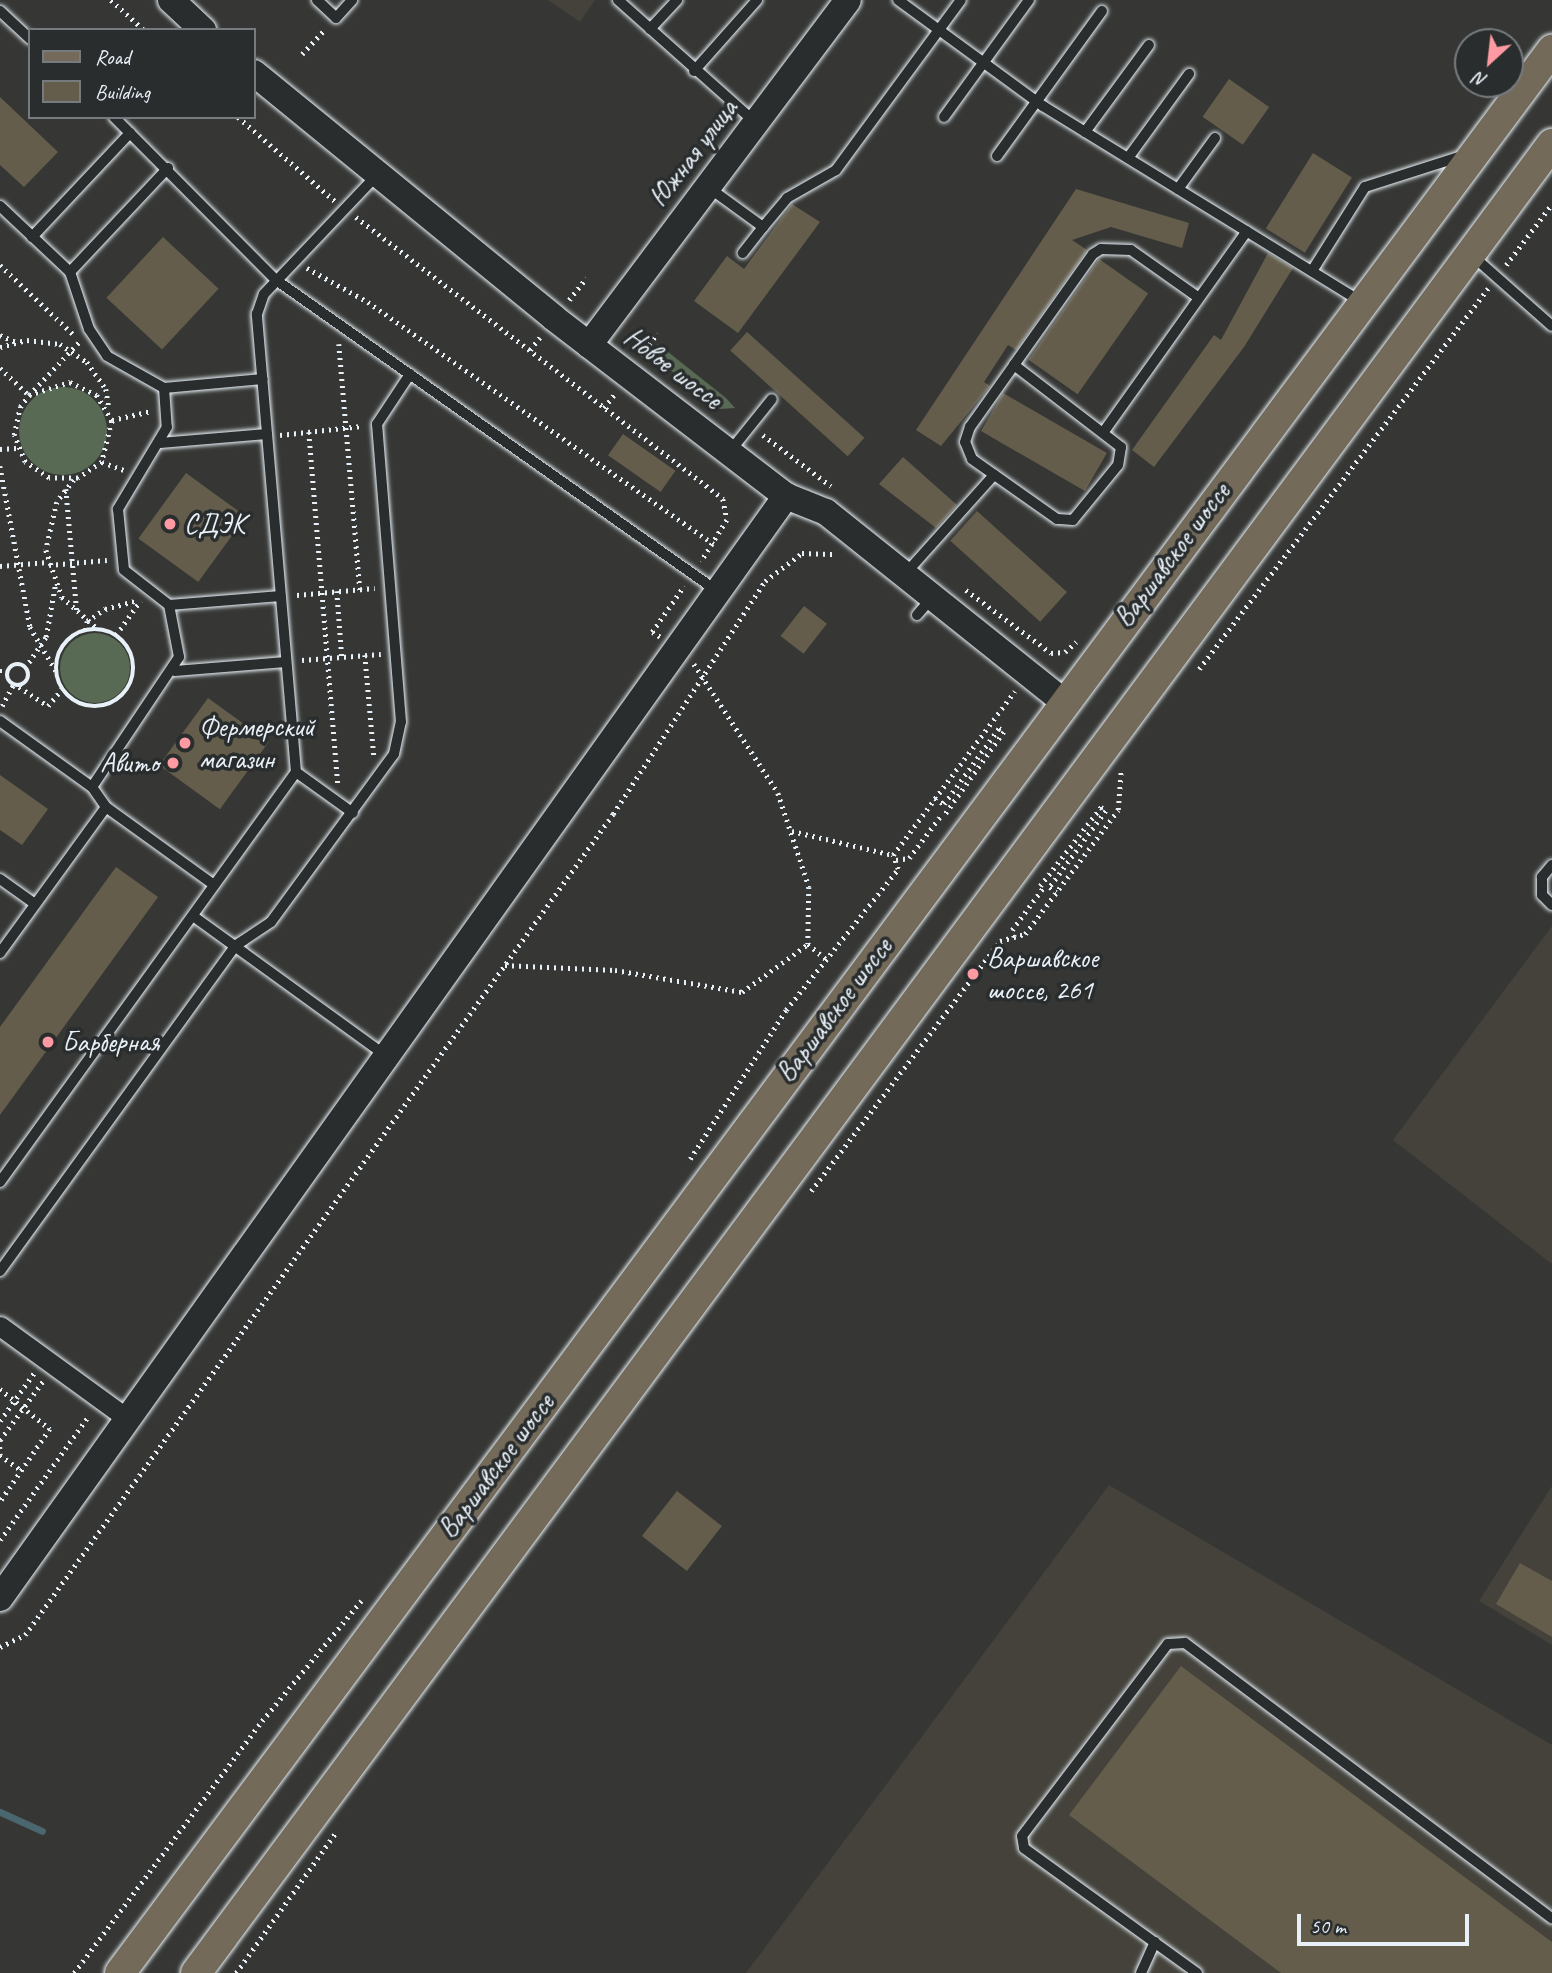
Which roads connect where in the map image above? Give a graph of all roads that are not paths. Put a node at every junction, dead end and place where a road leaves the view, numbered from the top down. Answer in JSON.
{"nodes":[{"id":1,"x":171,"y":0,"type":"edge"},
{"id":2,"x":317,"y":0,"type":"edge"},
{"id":3,"x":352,"y":0,"type":"edge"},
{"id":4,"x":618,"y":0,"type":"edge"},
{"id":5,"x":677,"y":0,"type":"edge"},
{"id":6,"x":757,"y":0,"type":"edge"},
{"id":7,"x":848,"y":0,"type":"edge"},
{"id":8,"x":898,"y":0,"type":"edge"},
{"id":9,"x":961,"y":0,"type":"edge"},
{"id":10,"x":1029,"y":0,"type":"edge"},
{"id":11,"x":0,"y":11,"type":"edge"},
{"id":12,"x":1102,"y":11,"type":"dead end"},
{"id":13,"x":201,"y":28,"type":"edge"},
{"id":14,"x":650,"y":29,"type":"junction"},
{"id":15,"x":939,"y":30,"type":"junction"},
{"id":16,"x":28,"y":37,"type":"edge"},
{"id":17,"x":1149,"y":45,"type":"dead end"},
{"id":18,"x":1552,"y":50,"type":"edge"},
{"id":19,"x":983,"y":62,"type":"junction"},
{"id":20,"x":694,"y":71,"type":"junction"},
{"id":21,"x":1189,"y":74,"type":"dead end"},
{"id":22,"x":256,"y":75,"type":"edge"},
{"id":23,"x":1037,"y":101,"type":"junction"},
{"id":24,"x":944,"y":117,"type":"dead end"},
{"id":25,"x":116,"y":119,"type":"edge"},
{"id":26,"x":755,"y":122,"type":"junction"},
{"id":27,"x":1085,"y":132,"type":"junction"},
{"id":28,"x":130,"y":133,"type":"junction"},
{"id":29,"x":1215,"y":138,"type":"dead end"},
{"id":30,"x":1552,"y":144,"type":"edge"},
{"id":31,"x":1476,"y":152,"type":"junction"},
{"id":32,"x":997,"y":156,"type":"dead end"},
{"id":33,"x":1128,"y":158,"type":"junction"},
{"id":34,"x":168,"y":168,"type":"junction"},
{"id":35,"x":375,"y":177,"type":"junction"},
{"id":36,"x":708,"y":187,"type":"junction"},
{"id":37,"x":1178,"y":189,"type":"junction"},
{"id":38,"x":0,"y":206,"type":"edge"},
{"id":39,"x":763,"y":227,"type":"junction"},
{"id":40,"x":1247,"y":231,"type":"junction"},
{"id":41,"x":32,"y":237,"type":"junction"},
{"id":42,"x":743,"y":253,"type":"dead end"},
{"id":43,"x":1468,"y":253,"type":"junction"},
{"id":44,"x":1312,"y":271,"type":"junction"},
{"id":45,"x":71,"y":272,"type":"junction"},
{"id":46,"x":276,"y":280,"type":"junction"},
{"id":47,"x":1199,"y":298,"type":"junction"},
{"id":48,"x":1363,"y":302,"type":"junction"},
{"id":49,"x":1552,"y":326,"type":"edge"},
{"id":50,"x":589,"y":345,"type":"junction"},
{"id":51,"x":1014,"y":365,"type":"junction"},
{"id":52,"x":410,"y":374,"type":"junction"},
{"id":53,"x":263,"y":379,"type":"junction"},
{"id":54,"x":164,"y":387,"type":"junction"},
{"id":55,"x":772,"y":399,"type":"dead end"},
{"id":56,"x":1105,"y":430,"type":"junction"},
{"id":57,"x":267,"y":435,"type":"junction"},
{"id":58,"x":160,"y":443,"type":"junction"},
{"id":59,"x":731,"y":450,"type":"junction"},
{"id":60,"x":994,"y":475,"type":"junction"},
{"id":61,"x":786,"y":496,"type":"junction"},
{"id":62,"x":905,"y":574,"type":"junction"},
{"id":63,"x":718,"y":592,"type":"junction"},
{"id":64,"x":281,"y":596,"type":"junction"},
{"id":65,"x":169,"y":605,"type":"junction"},
{"id":66,"x":286,"y":662,"type":"junction"},
{"id":67,"x":175,"y":671,"type":"junction"},
{"id":68,"x":1063,"y":701,"type":"junction"},
{"id":69,"x":0,"y":721,"type":"edge"},
{"id":70,"x":296,"y":772,"type":"junction"},
{"id":71,"x":92,"y":787,"type":"junction"},
{"id":72,"x":106,"y":807,"type":"junction"},
{"id":73,"x":353,"y":813,"type":"junction"},
{"id":74,"x":1552,"y":865,"type":"edge"},
{"id":75,"x":0,"y":879,"type":"edge"},
{"id":76,"x":215,"y":885,"type":"junction"},
{"id":77,"x":35,"y":904,"type":"junction"},
{"id":78,"x":1552,"y":905,"type":"edge"},
{"id":79,"x":193,"y":916,"type":"junction"},
{"id":80,"x":234,"y":946,"type":"junction"},
{"id":81,"x":0,"y":953,"type":"edge"},
{"id":82,"x":387,"y":1056,"type":"junction"},
{"id":83,"x":0,"y":1182,"type":"edge"},
{"id":84,"x":0,"y":1270,"type":"edge"},
{"id":85,"x":0,"y":1326,"type":"edge"},
{"id":86,"x":128,"y":1419,"type":"junction"},
{"id":87,"x":0,"y":1598,"type":"edge"},
{"id":88,"x":1552,"y":1919,"type":"edge"},
{"id":89,"x":1155,"y":1942,"type":"junction"},
{"id":90,"x":120,"y":1973,"type":"edge"},
{"id":91,"x":196,"y":1973,"type":"edge"},
{"id":92,"x":1141,"y":1973,"type":"edge"},
{"id":93,"x":1197,"y":1973,"type":"edge"}],
"edges":[{"from":1,"to":13,"type":"street"},
{"from":2,"to":3,"type":"lane"},
{"from":4,"to":14,"type":"lane"},
{"from":5,"to":14,"type":"lane"},
{"from":6,"to":20,"type":"lane"},
{"from":7,"to":26,"type":"street","name":"Южная улица"},
{"from":8,"to":15,"type":"lane"},
{"from":9,"to":15,"type":"lane"},
{"from":10,"to":19,"type":"lane"},
{"from":11,"to":16,"type":"lane"},
{"from":12,"to":23,"type":"lane"},
{"from":14,"to":20,"type":"lane"},
{"from":15,"to":19,"type":"lane"},
{"from":15,"to":39,"type":"lane"},
{"from":17,"to":27,"type":"lane"},
{"from":18,"to":31,"type":"main road","name":"Варшавское шоссе"},
{"from":19,"to":23,"type":"lane"},
{"from":19,"to":24,"type":"lane"},
{"from":20,"to":26,"type":"lane"},
{"from":21,"to":33,"type":"lane"},
{"from":22,"to":35,"type":"street","name":"Новое шоссе"},
{"from":23,"to":27,"type":"lane"},
{"from":23,"to":32,"type":"lane"},
{"from":25,"to":28,"type":"lane"},
{"from":26,"to":36,"type":"street","name":"Южная улица"},
{"from":27,"to":33,"type":"lane"},
{"from":28,"to":34,"type":"lane"},
{"from":28,"to":41,"type":"lane"},
{"from":29,"to":37,"type":"lane"},
{"from":30,"to":43,"type":"main road","name":"Варшавское шоссе"},
{"from":31,"to":44,"type":"lane"},
{"from":31,"to":48,"type":"main road","name":"Варшавское шоссе"},
{"from":33,"to":37,"type":"lane"},
{"from":34,"to":45,"type":"lane"},
{"from":34,"to":46,"type":"lane"},
{"from":35,"to":46,"type":"lane"},
{"from":35,"to":50,"type":"street","name":"Новое шоссе"},
{"from":36,"to":39,"type":"lane"},
{"from":36,"to":50,"type":"street","name":"Южная улица"},
{"from":37,"to":40,"type":"lane"},
{"from":38,"to":41,"type":"lane"},
{"from":39,"to":42,"type":"lane"},
{"from":40,"to":44,"type":"lane"},
{"from":40,"to":47,"type":"lane"},
{"from":41,"to":45,"type":"lane"},
{"from":43,"to":49,"type":"lane"},
{"from":43,"to":91,"type":"main road","name":"Варшавское шоссе"},
{"from":44,"to":48,"type":"lane"},
{"from":45,"to":54,"type":"lane"},
{"from":46,"to":52,"type":"lane"},
{"from":46,"to":53,"type":"lane"},
{"from":47,"to":51,"type":"lane"},
{"from":47,"to":56,"type":"lane"},
{"from":48,"to":68,"type":"main road","name":"Варшавское шоссе"},
{"from":50,"to":59,"type":"street","name":"Новое шоссе"},
{"from":51,"to":56,"type":"lane"},
{"from":51,"to":60,"type":"lane"},
{"from":52,"to":63,"type":"lane"},
{"from":52,"to":73,"type":"lane"},
{"from":53,"to":54,"type":"lane"},
{"from":53,"to":57,"type":"lane"},
{"from":54,"to":58,"type":"lane"},
{"from":55,"to":59,"type":"lane"},
{"from":56,"to":60,"type":"lane"},
{"from":57,"to":58,"type":"lane"},
{"from":57,"to":64,"type":"lane"},
{"from":58,"to":65,"type":"lane"},
{"from":59,"to":61,"type":"street","name":"Новое шоссе"},
{"from":60,"to":62,"type":"lane"},
{"from":61,"to":62,"type":"street","name":"Новое шоссе"},
{"from":61,"to":63,"type":"street"},
{"from":62,"to":68,"type":"street","name":"Новое шоссе"},
{"from":63,"to":82,"type":"street"},
{"from":64,"to":65,"type":"lane"},
{"from":64,"to":66,"type":"lane"},
{"from":65,"to":67,"type":"lane"},
{"from":66,"to":67,"type":"lane"},
{"from":66,"to":70,"type":"lane"},
{"from":67,"to":71,"type":"lane"},
{"from":68,"to":90,"type":"main road","name":"Варшавское шоссе"},
{"from":69,"to":71,"type":"lane"},
{"from":70,"to":73,"type":"lane"},
{"from":70,"to":76,"type":"lane"},
{"from":71,"to":72,"type":"lane"},
{"from":72,"to":76,"type":"lane"},
{"from":72,"to":77,"type":"lane"},
{"from":73,"to":80,"type":"lane"},
{"from":74,"to":78,"type":"lane"},
{"from":75,"to":77,"type":"lane"},
{"from":76,"to":79,"type":"lane"},
{"from":77,"to":81,"type":"lane"},
{"from":79,"to":80,"type":"lane"},
{"from":79,"to":83,"type":"lane"},
{"from":80,"to":82,"type":"lane"},
{"from":80,"to":84,"type":"lane"},
{"from":82,"to":86,"type":"street"},
{"from":85,"to":86,"type":"street"},
{"from":86,"to":87,"type":"street"},
{"from":88,"to":89,"type":"lane"},
{"from":89,"to":92,"type":"lane"},
{"from":89,"to":93,"type":"lane"}]}
